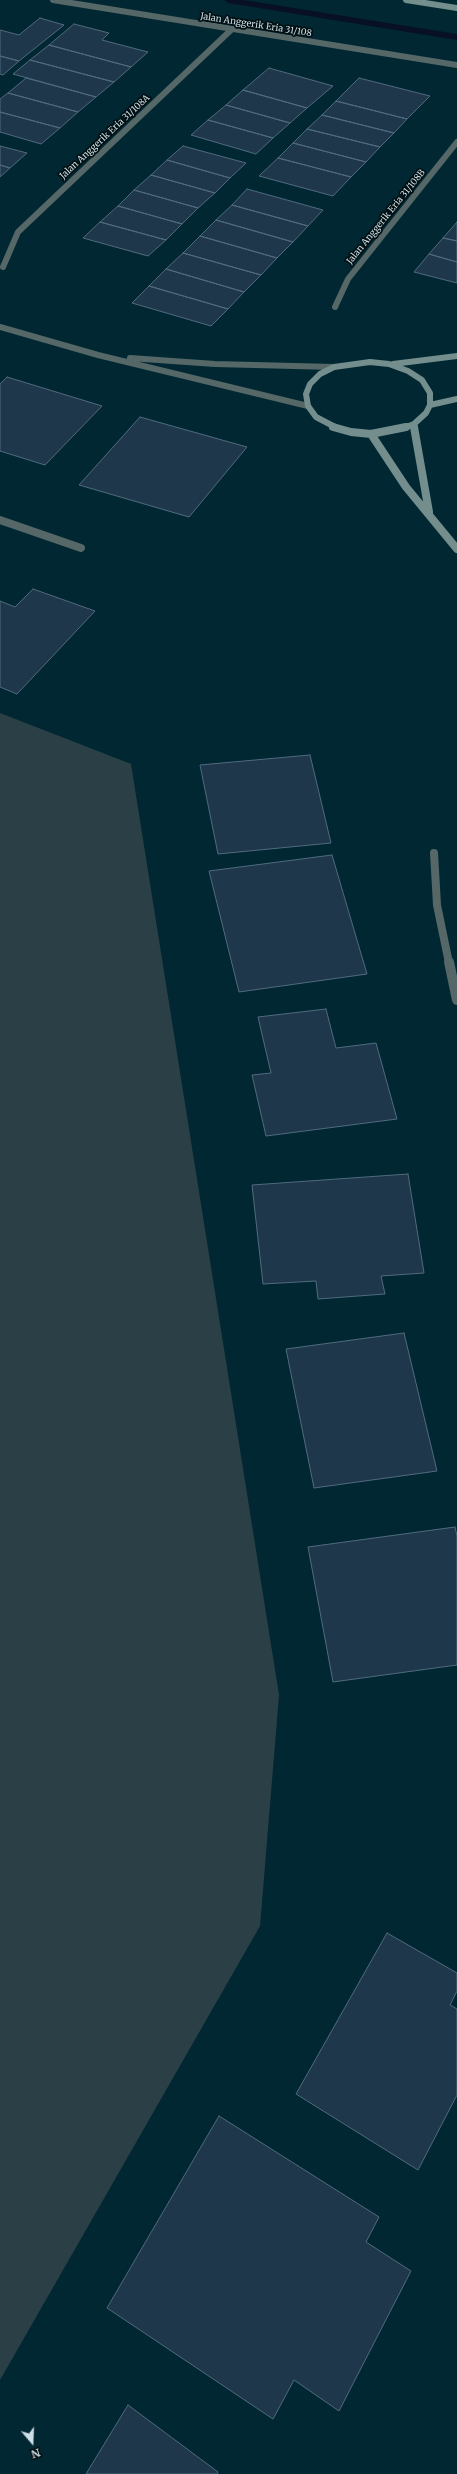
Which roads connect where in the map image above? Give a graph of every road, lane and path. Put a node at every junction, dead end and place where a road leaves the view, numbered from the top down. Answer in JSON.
{"nodes":[{"id":1,"x":53,"y":0,"type":"edge"},
{"id":2,"x":406,"y":0,"type":"edge"},
{"id":3,"x":457,"y":8,"type":"edge"},
{"id":4,"x":232,"y":30,"type":"junction"},
{"id":5,"x":457,"y":65,"type":"edge"},
{"id":6,"x":457,"y":142,"type":"edge"},
{"id":7,"x":3,"y":267,"type":"dead end"},
{"id":8,"x":336,"y":307,"type":"dead end"},
{"id":9,"x":0,"y":327,"type":"edge"},
{"id":10,"x":98,"y":355,"type":"junction"},
{"id":11,"x":457,"y":356,"type":"edge"},
{"id":12,"x":389,"y":364,"type":"junction"},
{"id":13,"x":334,"y":367,"type":"junction"},
{"id":14,"x":457,"y":399,"type":"edge"},
{"id":15,"x":430,"y":405,"type":"junction"},
{"id":16,"x":308,"y":406,"type":"junction"},
{"id":17,"x":414,"y":424,"type":"junction"},
{"id":18,"x":372,"y":434,"type":"junction"},
{"id":19,"x":430,"y":514,"type":"junction"},
{"id":20,"x":0,"y":520,"type":"edge"},
{"id":21,"x":81,"y":548,"type":"dead end"},
{"id":22,"x":457,"y":549,"type":"edge"},
{"id":23,"x":434,"y":853,"type":"dead end"},
{"id":24,"x":457,"y":1000,"type":"edge"}],
"edges":[{"from":1,"to":4,"type":"street","name":"Jalan Anggerik Eria 31/108"},
{"from":2,"to":3,"type":"street"},
{"from":4,"to":5,"type":"street","name":"Jalan Anggerik Eria 31/108"},
{"from":4,"to":7,"type":"street","name":"Jalan Anggerik Eria 31/108A"},
{"from":6,"to":8,"type":"street","name":"Jalan Anggerik Eria 31/108B"},
{"from":9,"to":10,"type":"street"},
{"from":10,"to":13,"type":"street"},
{"from":10,"to":16,"type":"street"},
{"from":11,"to":12,"type":"street"},
{"from":12,"to":13,"type":"street"},
{"from":12,"to":15,"type":"street"},
{"from":13,"to":16,"type":"street"},
{"from":14,"to":15,"type":"street"},
{"from":15,"to":17,"type":"street"},
{"from":16,"to":18,"type":"street"},
{"from":17,"to":18,"type":"street"},
{"from":17,"to":19,"type":"street"},
{"from":18,"to":19,"type":"street"},
{"from":19,"to":22,"type":"street"},
{"from":20,"to":21,"type":"street"},
{"from":23,"to":24,"type":"street"}]}
